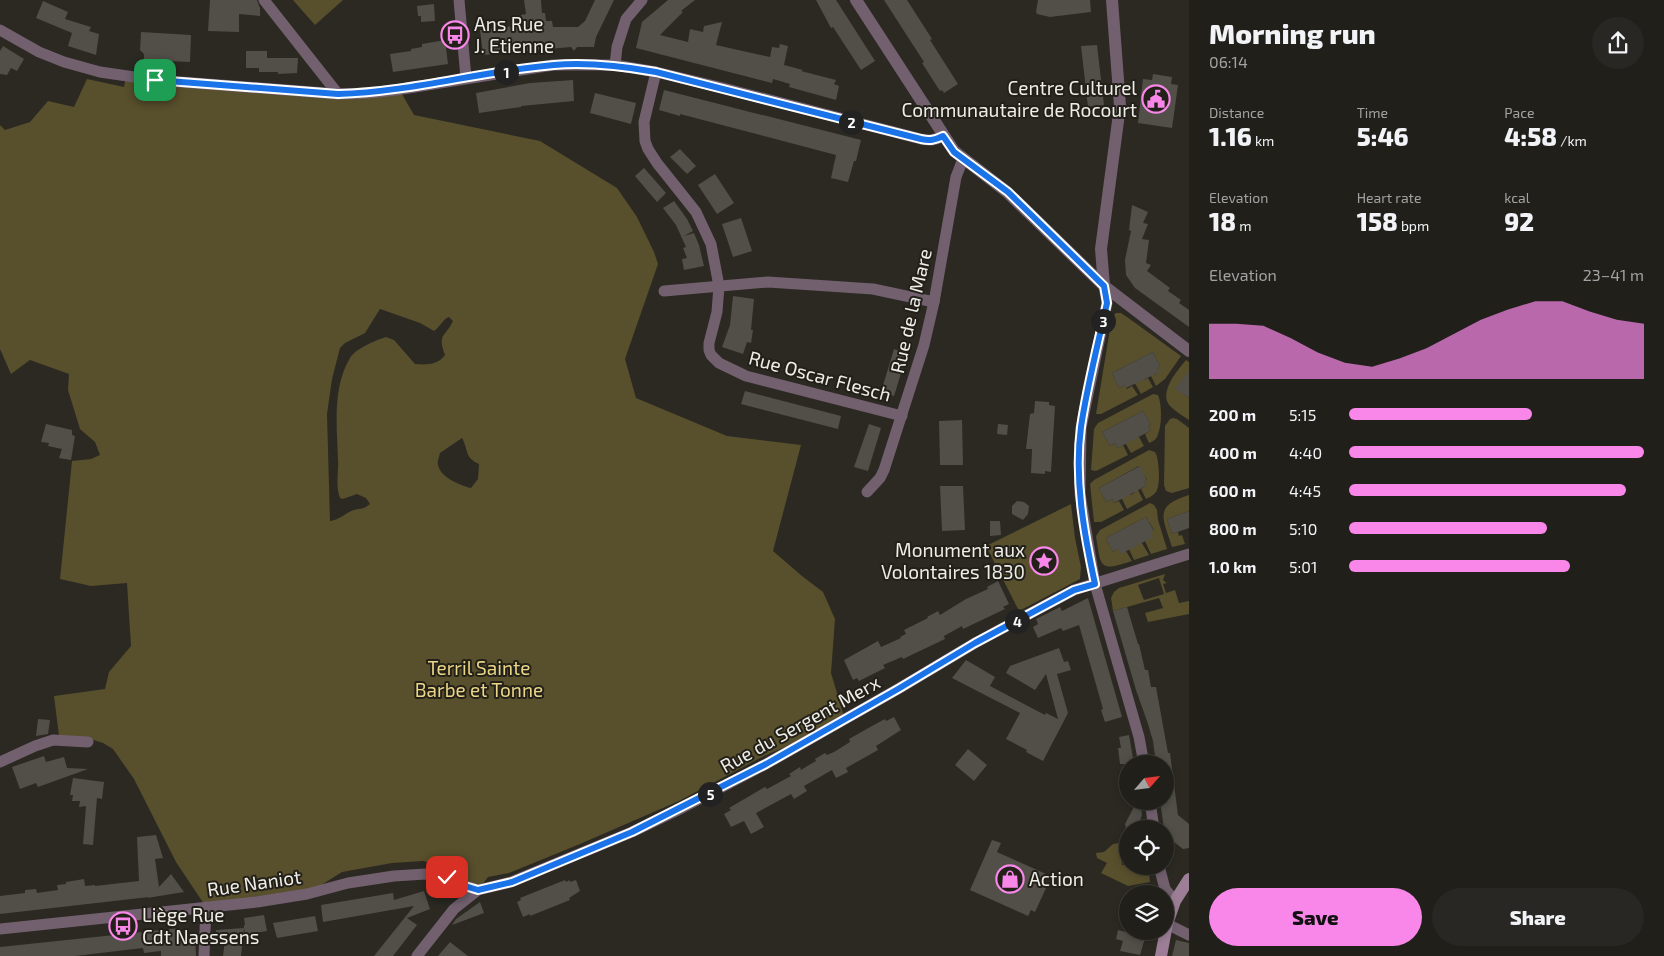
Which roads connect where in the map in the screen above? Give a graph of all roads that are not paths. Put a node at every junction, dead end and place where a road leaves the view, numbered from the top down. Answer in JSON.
{"nodes":[{"id":1,"x":264,"y":0,"type":"edge"},
{"id":2,"x":460,"y":0,"type":"edge"},
{"id":3,"x":642,"y":0,"type":"edge"},
{"id":4,"x":856,"y":0,"type":"edge"},
{"id":5,"x":1112,"y":0,"type":"edge"},
{"id":6,"x":0,"y":30,"type":"edge"},
{"id":7,"x":615,"y":65,"type":"junction"},
{"id":8,"x":656,"y":72,"type":"junction"},
{"id":9,"x":466,"y":78,"type":"junction"},
{"id":10,"x":338,"y":94,"type":"junction"},
{"id":11,"x":943,"y":136,"type":"junction"},
{"id":12,"x":963,"y":159,"type":"junction"},
{"id":13,"x":719,"y":286,"type":"junction"},
{"id":14,"x":1104,"y":286,"type":"junction"},
{"id":15,"x":664,"y":291,"type":"dead end"},
{"id":16,"x":934,"y":302,"type":"junction"},
{"id":17,"x":1189,"y":351,"type":"edge"},
{"id":18,"x":902,"y":416,"type":"junction"},
{"id":19,"x":867,"y":492,"type":"dead end"},
{"id":20,"x":1189,"y":554,"type":"edge"},
{"id":21,"x":1095,"y":584,"type":"junction"},
{"id":22,"x":88,"y":742,"type":"dead end"},
{"id":23,"x":1142,"y":755,"type":"edge"},
{"id":24,"x":0,"y":762,"type":"edge"},
{"id":25,"x":1162,"y":875,"type":"edge"},
{"id":26,"x":1189,"y":879,"type":"edge"},
{"id":27,"x":478,"y":890,"type":"junction"},
{"id":28,"x":1175,"y":902,"type":"joint"},
{"id":29,"x":206,"y":907,"type":"junction"},
{"id":30,"x":1174,"y":928,"type":"edge"},
{"id":31,"x":0,"y":929,"type":"edge"},
{"id":32,"x":1189,"y":935,"type":"edge"},
{"id":33,"x":1163,"y":940,"type":"edge"},
{"id":34,"x":204,"y":956,"type":"edge"},
{"id":35,"x":418,"y":956,"type":"edge"},
{"id":36,"x":1160,"y":956,"type":"edge"}],
"edges":[{"from":1,"to":10,"type":"street"},
{"from":2,"to":9,"type":"street"},
{"from":3,"to":7,"type":"street"},
{"from":4,"to":11,"type":"street"},
{"from":5,"to":14,"type":"street"},
{"from":6,"to":10,"type":"street"},
{"from":7,"to":8,"type":"street"},
{"from":7,"to":9,"type":"street"},
{"from":8,"to":11,"type":"street"},
{"from":8,"to":13,"type":"street","name":"Rue Oscar Flesch"},
{"from":9,"to":10,"type":"street"},
{"from":11,"to":12,"type":"street"},
{"from":12,"to":14,"type":"street"},
{"from":12,"to":16,"type":"street","name":"Rue de la Mare"},
{"from":13,"to":15,"type":"street"},
{"from":13,"to":16,"type":"street"},
{"from":13,"to":18,"type":"street","name":"Rue Oscar Flesch"},
{"from":14,"to":17,"type":"street"},
{"from":14,"to":21,"type":"street"},
{"from":16,"to":18,"type":"street","name":"Rue de la Mare"},
{"from":18,"to":19,"type":"street","name":"Rue de la Mare"},
{"from":20,"to":21,"type":"street","name":"Rue du Sergent Merx"},
{"from":21,"to":23,"type":"street"},
{"from":21,"to":27,"type":"street","name":"Rue du Sergent Merx"},
{"from":22,"to":24,"type":"street"},
{"from":25,"to":28,"type":"street"},
{"from":26,"to":28,"type":"main road"},
{"from":27,"to":29,"type":"street","name":"Rue Naniot"},
{"from":27,"to":35,"type":"street","name":"Rue du Sergent Merx"},
{"from":29,"to":31,"type":"street","name":"Rue Naniot"},
{"from":29,"to":34,"type":"street"},
{"from":30,"to":32,"type":"street"},
{"from":33,"to":36,"type":"main road"}]}
